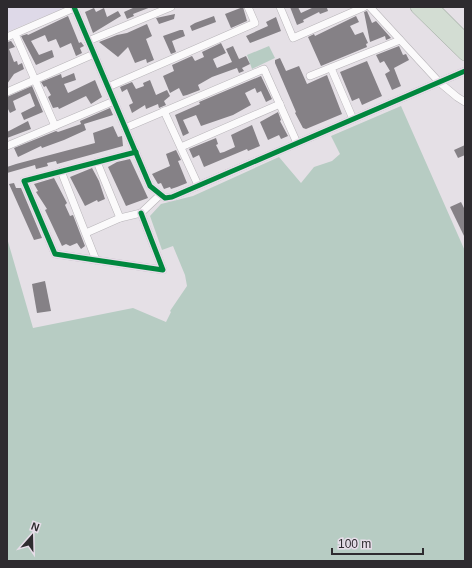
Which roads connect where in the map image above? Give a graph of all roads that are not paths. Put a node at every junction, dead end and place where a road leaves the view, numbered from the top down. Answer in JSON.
{"nodes":[{"id":1,"x":74,"y":7,"type":"edge"},
{"id":2,"x":171,"y":7,"type":"edge"},
{"id":3,"x":248,"y":7,"type":"edge"},
{"id":4,"x":280,"y":7,"type":"edge"},
{"id":5,"x":364,"y":7,"type":"edge"},
{"id":6,"x":370,"y":7,"type":"edge"},
{"id":7,"x":417,"y":7,"type":"edge"},
{"id":8,"x":432,"y":7,"type":"edge"},
{"id":9,"x":15,"y":34,"type":"junction"},
{"id":10,"x":7,"y":37,"type":"edge"},
{"id":11,"x":400,"y":40,"type":"junction"},
{"id":12,"x":465,"y":40,"type":"edge"},
{"id":13,"x":88,"y":41,"type":"junction"},
{"id":14,"x":94,"y":54,"type":"junction"},
{"id":15,"x":465,"y":54,"type":"edge"},
{"id":16,"x":331,"y":68,"type":"junction"},
{"id":17,"x":462,"y":72,"type":"edge"},
{"id":18,"x":310,"y":76,"type":"dead end"},
{"id":19,"x":35,"y":80,"type":"junction"},
{"id":20,"x":439,"y":82,"type":"junction"},
{"id":21,"x":108,"y":87,"type":"junction"},
{"id":22,"x":7,"y":92,"type":"edge"},
{"id":23,"x":114,"y":100,"type":"junction"},
{"id":24,"x":465,"y":102,"type":"edge"},
{"id":25,"x":280,"y":104,"type":"junction"},
{"id":26,"x":164,"y":111,"type":"junction"},
{"id":27,"x":353,"y":119,"type":"junction"},
{"id":28,"x":55,"y":126,"type":"junction"},
{"id":29,"x":125,"y":128,"type":"junction"},
{"id":30,"x":297,"y":143,"type":"junction"},
{"id":31,"x":7,"y":146,"type":"edge"},
{"id":32,"x":180,"y":147,"type":"junction"},
{"id":33,"x":136,"y":152,"type":"junction"},
{"id":34,"x":97,"y":162,"type":"junction"},
{"id":35,"x":61,"y":171,"type":"junction"},
{"id":36,"x":198,"y":186,"type":"junction"},
{"id":37,"x":160,"y":195,"type":"junction"},
{"id":38,"x":141,"y":213,"type":"junction"},
{"id":39,"x":120,"y":218,"type":"junction"},
{"id":40,"x":86,"y":233,"type":"junction"},
{"id":41,"x":96,"y":260,"type":"junction"}],
"edges":[{"from":1,"to":9,"type":"street"},
{"from":1,"to":13,"type":"street"},
{"from":2,"to":13,"type":"street"},
{"from":3,"to":21,"type":"street"},
{"from":4,"to":5,"type":"street"},
{"from":6,"to":11,"type":"street"},
{"from":7,"to":15,"type":"highway"},
{"from":8,"to":12,"type":"highway"},
{"from":9,"to":10,"type":"street"},
{"from":9,"to":19,"type":"street"},
{"from":11,"to":16,"type":"street"},
{"from":11,"to":20,"type":"street"},
{"from":13,"to":14,"type":"street"},
{"from":14,"to":19,"type":"street"},
{"from":14,"to":21,"type":"street"},
{"from":16,"to":18,"type":"street"},
{"from":16,"to":27,"type":"street"},
{"from":17,"to":20,"type":"street"},
{"from":19,"to":22,"type":"street"},
{"from":19,"to":28,"type":"street"},
{"from":20,"to":24,"type":"street"},
{"from":20,"to":27,"type":"street"},
{"from":21,"to":23,"type":"street"},
{"from":23,"to":28,"type":"street"},
{"from":23,"to":29,"type":"street"},
{"from":25,"to":26,"type":"street"},
{"from":25,"to":30,"type":"street"},
{"from":25,"to":32,"type":"street"},
{"from":26,"to":29,"type":"street"},
{"from":26,"to":32,"type":"street"},
{"from":27,"to":30,"type":"street"},
{"from":28,"to":31,"type":"street"},
{"from":29,"to":33,"type":"street"},
{"from":30,"to":36,"type":"street"},
{"from":32,"to":36,"type":"street"},
{"from":33,"to":34,"type":"street"},
{"from":33,"to":37,"type":"street"},
{"from":34,"to":35,"type":"street"},
{"from":34,"to":39,"type":"street"},
{"from":35,"to":40,"type":"street"},
{"from":35,"to":41,"type":"street"},
{"from":36,"to":37,"type":"street"},
{"from":37,"to":38,"type":"street"},
{"from":38,"to":39,"type":"street"},
{"from":38,"to":41,"type":"street"},
{"from":39,"to":40,"type":"street"},
{"from":40,"to":41,"type":"street"}]}
